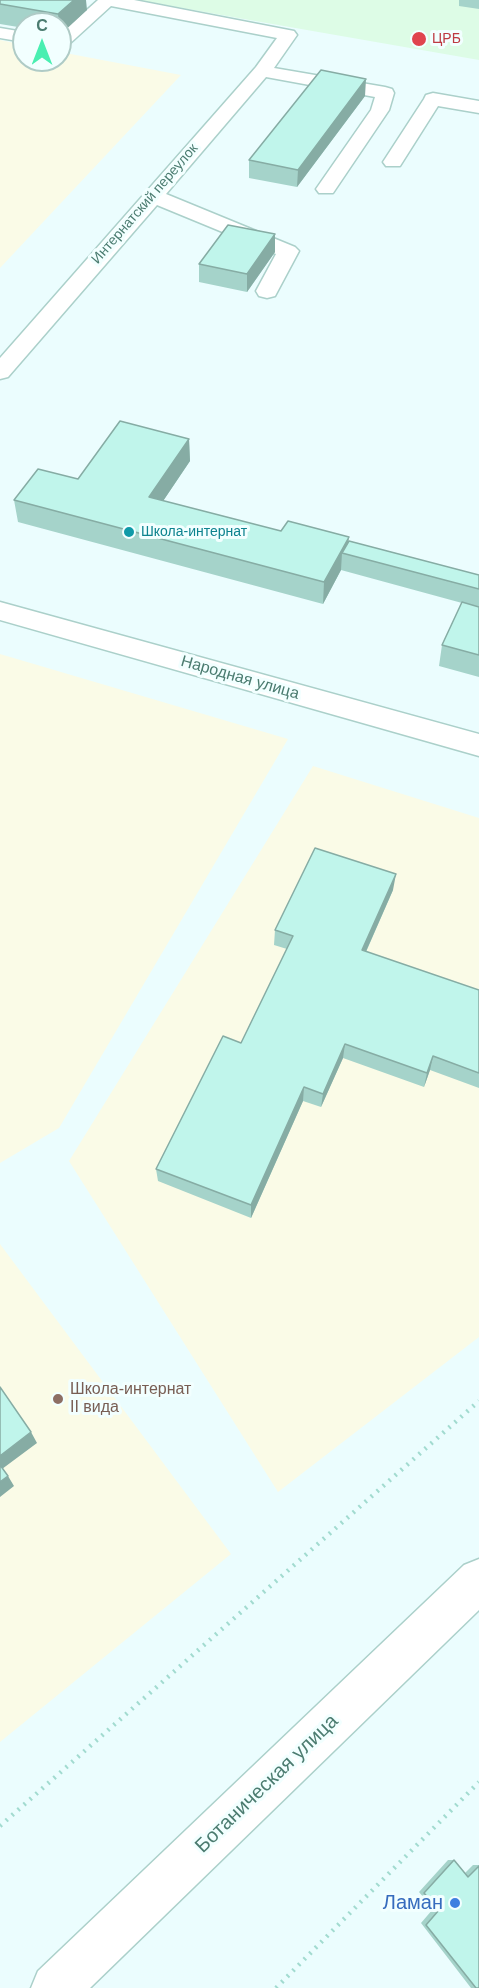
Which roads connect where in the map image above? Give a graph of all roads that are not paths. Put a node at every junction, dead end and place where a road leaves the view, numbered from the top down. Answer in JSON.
{"nodes":[{"id":1,"x":107,"y":0,"type":"edge"},
{"id":2,"x":72,"y":32,"type":"edge"},
{"id":3,"x":262,"y":70,"type":"junction"},
{"id":4,"x":479,"y":107,"type":"edge"},
{"id":5,"x":393,"y":162,"type":"dead end"},
{"id":6,"x":326,"y":189,"type":"dead end"},
{"id":7,"x":153,"y":196,"type":"junction"},
{"id":8,"x":267,"y":291,"type":"dead end"},
{"id":9,"x":0,"y":372,"type":"edge"},
{"id":10,"x":0,"y":611,"type":"edge"},
{"id":11,"x":479,"y":745,"type":"edge"},
{"id":12,"x":479,"y":1580,"type":"edge"},
{"id":13,"x":55,"y":1988,"type":"edge"}],
"edges":[{"from":1,"to":2,"type":"street"},
{"from":1,"to":3,"type":"street","name":"Интернатский переулок"},
{"from":3,"to":6,"type":"street"},
{"from":3,"to":7,"type":"street","name":"Интернатский переулок"},
{"from":4,"to":5,"type":"street"},
{"from":7,"to":8,"type":"street"},
{"from":7,"to":9,"type":"street","name":"Интернатский переулок"},
{"from":10,"to":11,"type":"street","name":"Народная улица"},
{"from":12,"to":13,"type":"street","name":"Ботаническая улица"}]}
